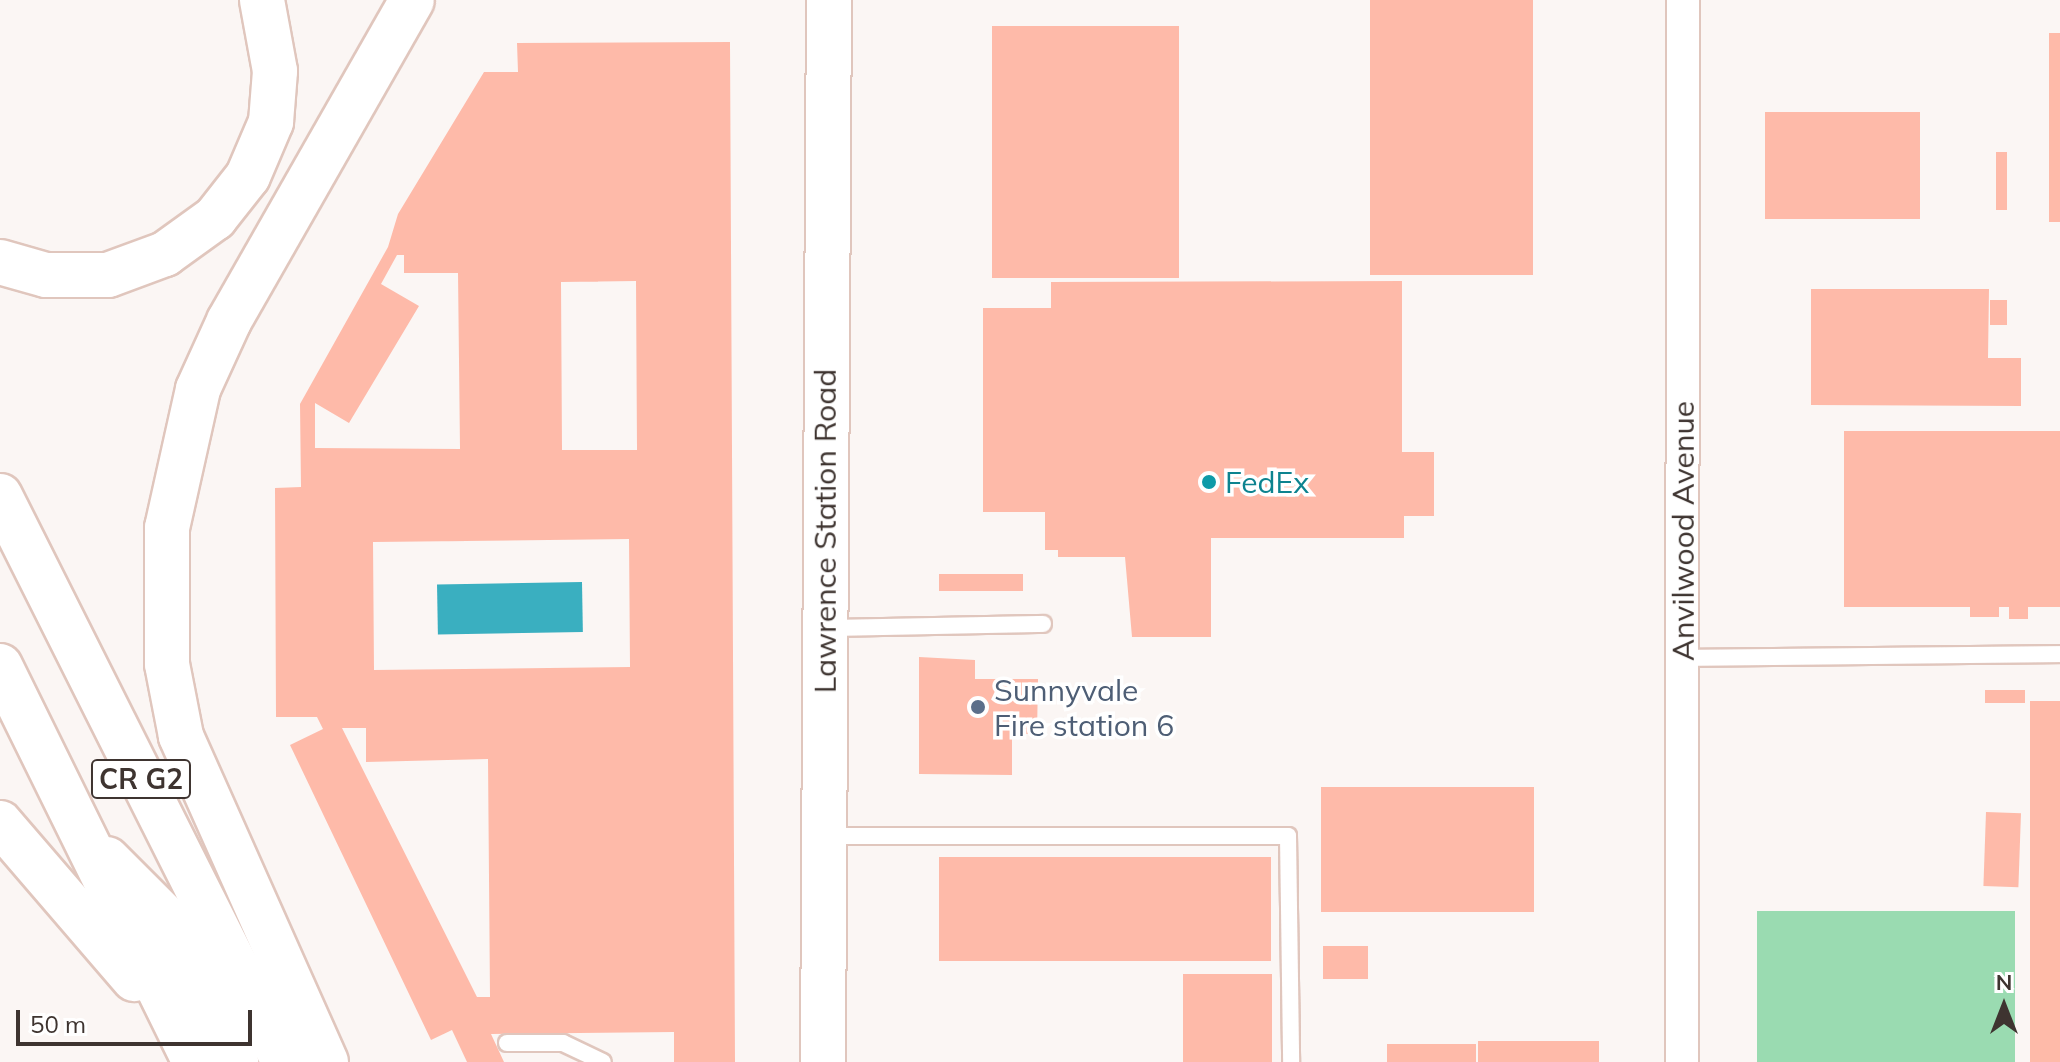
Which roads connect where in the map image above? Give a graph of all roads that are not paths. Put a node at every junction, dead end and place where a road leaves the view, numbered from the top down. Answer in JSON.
{"nodes":[{"id":1,"x":262,"y":0,"type":"edge"},
{"id":2,"x":412,"y":0,"type":"edge"},
{"id":3,"x":829,"y":0,"type":"edge"},
{"id":4,"x":1683,"y":0,"type":"edge"},
{"id":5,"x":0,"y":262,"type":"edge"},
{"id":6,"x":0,"y":496,"type":"edge"},
{"id":7,"x":1043,"y":624,"type":"dead end"},
{"id":8,"x":825,"y":628,"type":"junction"},
{"id":9,"x":2060,"y":654,"type":"edge"},
{"id":10,"x":1683,"y":658,"type":"junction"},
{"id":11,"x":0,"y":666,"type":"edge"},
{"id":12,"x":0,"y":823,"type":"edge"},
{"id":13,"x":79,"y":831,"type":"junction"},
{"id":14,"x":824,"y":836,"type":"junction"},
{"id":15,"x":507,"y":1043,"type":"dead end"},
{"id":16,"x":188,"y":1048,"type":"edge"},
{"id":17,"x":236,"y":1062,"type":"edge"},
{"id":18,"x":284,"y":1062,"type":"edge"},
{"id":19,"x":326,"y":1062,"type":"edge"},
{"id":20,"x":603,"y":1062,"type":"edge"},
{"id":21,"x":823,"y":1062,"type":"edge"},
{"id":22,"x":1291,"y":1062,"type":"edge"},
{"id":23,"x":1682,"y":1062,"type":"edge"}],
"edges":[{"from":1,"to":5,"type":"main road"},
{"from":2,"to":19,"type":"main road"},
{"from":3,"to":8,"type":"main road","name":"Lawrence Station Road"},
{"from":4,"to":10,"type":"street","name":"Anvilwood Avenue"},
{"from":6,"to":18,"type":"main road","number":"CR G2"},
{"from":7,"to":8,"type":"lane"},
{"from":8,"to":14,"type":"main road","name":"Lawrence Station Road"},
{"from":9,"to":10,"type":"lane"},
{"from":10,"to":23,"type":"street","name":"Anvilwood Avenue"},
{"from":11,"to":13,"type":"main road","number":"CR G2"},
{"from":12,"to":16,"type":"main road"},
{"from":13,"to":16,"type":"main road","number":"CR G2"},
{"from":13,"to":17,"type":"main road"},
{"from":14,"to":21,"type":"main road","name":"Lawrence Station Road"},
{"from":14,"to":22,"type":"lane"},
{"from":15,"to":20,"type":"lane"}]}
